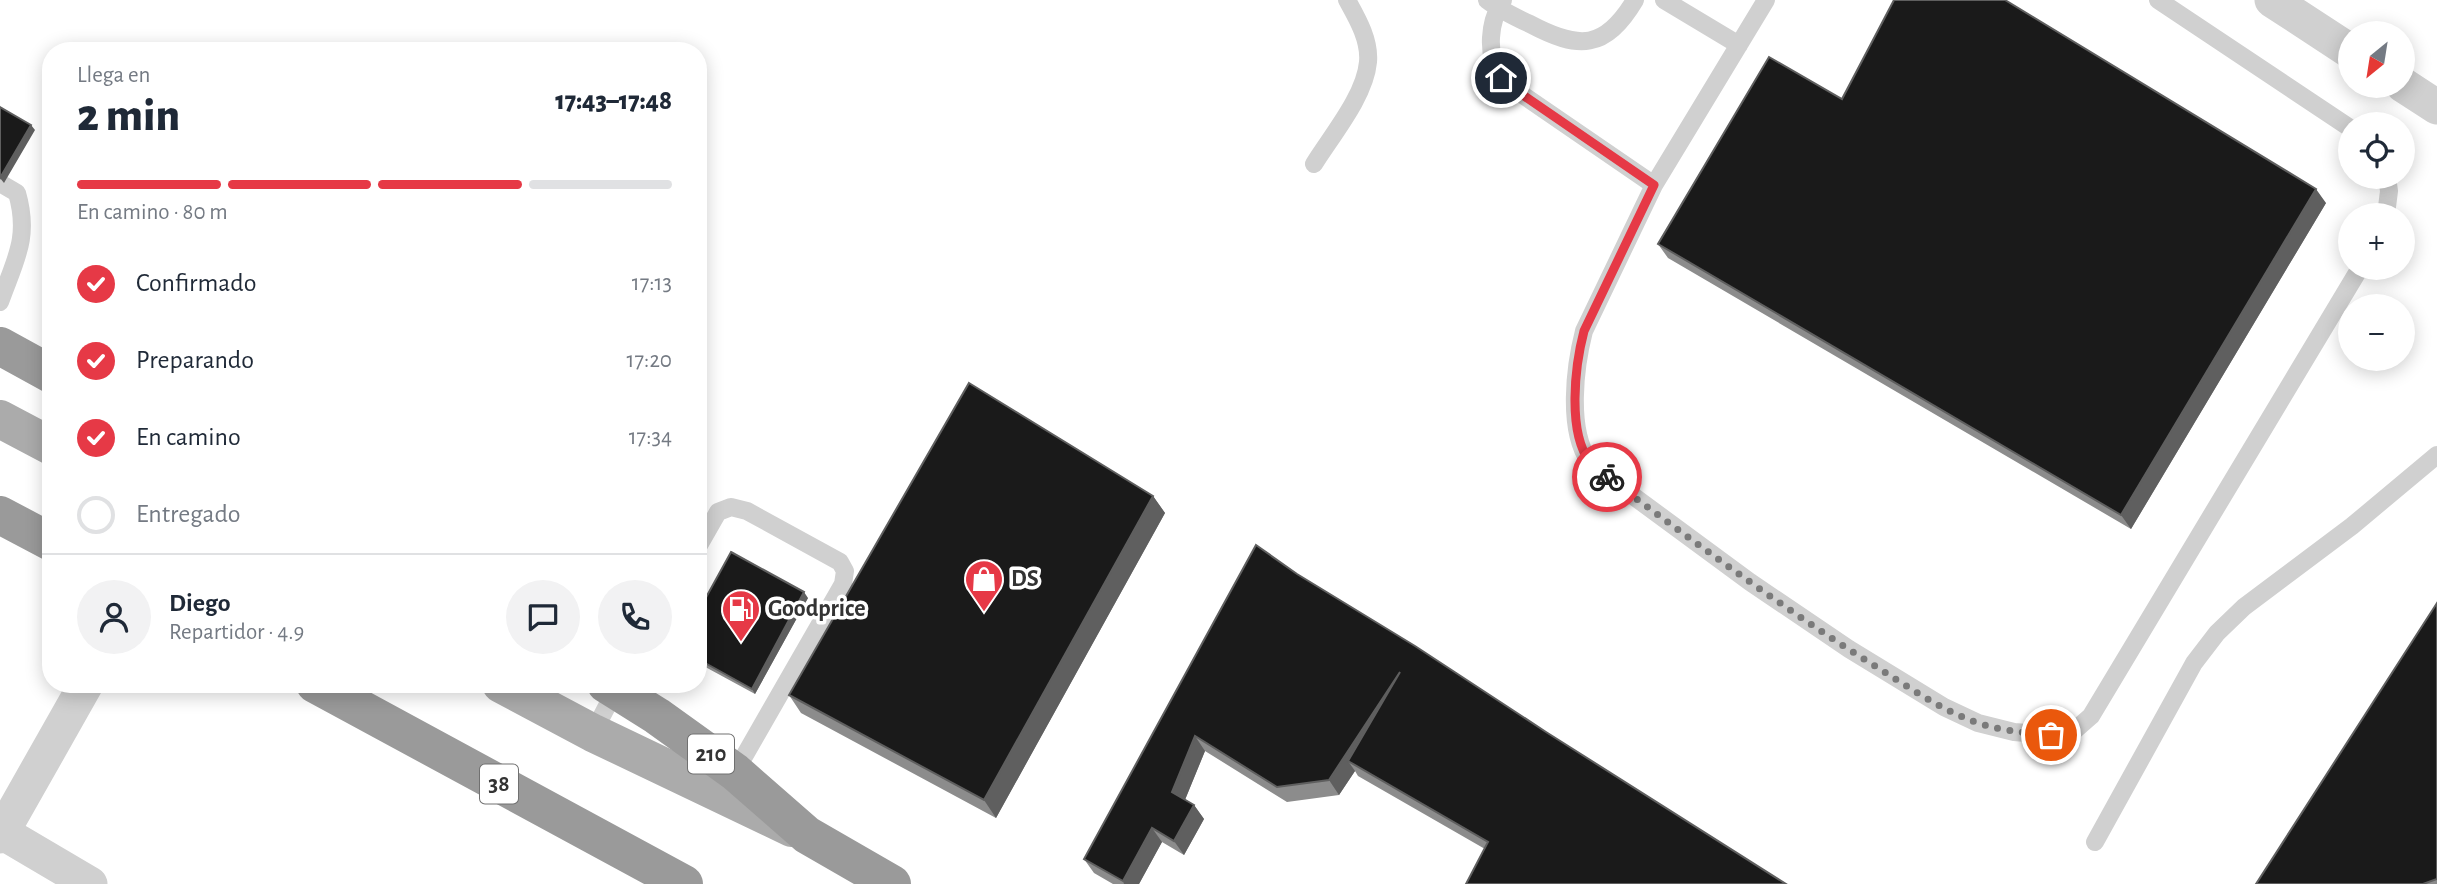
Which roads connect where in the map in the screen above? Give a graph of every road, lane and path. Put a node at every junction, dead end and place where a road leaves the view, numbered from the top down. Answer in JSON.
{"nodes":[{"id":1,"x":1348,"y":0,"type":"edge"},
{"id":2,"x":1635,"y":0,"type":"edge"},
{"id":3,"x":1664,"y":0,"type":"edge"},
{"id":4,"x":1766,"y":0,"type":"edge"},
{"id":5,"x":2158,"y":0,"type":"edge"},
{"id":6,"x":2272,"y":0,"type":"edge"},
{"id":7,"x":1496,"y":3,"type":"edge"},
{"id":8,"x":2338,"y":43,"type":"edge"},
{"id":9,"x":1739,"y":45,"type":"junction"},
{"id":10,"x":2415,"y":93,"type":"edge"},
{"id":11,"x":2437,"y":107,"type":"edge"},
{"id":12,"x":2338,"y":120,"type":"edge"},
{"id":13,"x":1314,"y":164,"type":"dead end"},
{"id":14,"x":0,"y":183,"type":"edge"},
{"id":15,"x":1654,"y":185,"type":"junction"},
{"id":16,"x":2353,"y":280,"type":"edge"},
{"id":17,"x":0,"y":302,"type":"edge"},
{"id":18,"x":0,"y":346,"type":"edge"},
{"id":19,"x":42,"y":369,"type":"edge"},
{"id":20,"x":0,"y":419,"type":"edge"},
{"id":21,"x":42,"y":441,"type":"edge"},
{"id":22,"x":2437,"y":455,"type":"edge"},
{"id":23,"x":0,"y":515,"type":"edge"},
{"id":24,"x":707,"y":531,"type":"edge"},
{"id":25,"x":42,"y":537,"type":"edge"},
{"id":26,"x":81,"y":693,"type":"edge"},
{"id":27,"x":332,"y":693,"type":"edge"},
{"id":28,"x":518,"y":693,"type":"edge"},
{"id":29,"x":610,"y":693,"type":"edge"},
{"id":30,"x":623,"y":693,"type":"edge"},
{"id":31,"x":593,"y":733,"type":"junction"},
{"id":32,"x":728,"y":783,"type":"junction"},
{"id":33,"x":1,"y":833,"type":"edge"},
{"id":34,"x":2095,"y":842,"type":"dead end"},
{"id":35,"x":90,"y":884,"type":"edge"},
{"id":36,"x":684,"y":884,"type":"edge"},
{"id":37,"x":892,"y":884,"type":"edge"}],
"edges":[{"from":1,"to":13,"type":"lane"},
{"from":2,"to":7,"type":"lane"},
{"from":3,"to":9,"type":"lane"},
{"from":4,"to":9,"type":"lane"},
{"from":5,"to":12,"type":"lane"},
{"from":6,"to":8,"type":"street"},
{"from":7,"to":15,"type":"lane"},
{"from":9,"to":15,"type":"lane"},
{"from":10,"to":11,"type":"street"},
{"from":14,"to":17,"type":"lane"},
{"from":15,"to":16,"type":"lane"},
{"from":18,"to":19,"type":"highway"},
{"from":20,"to":21,"type":"main road"},
{"from":22,"to":34,"type":"lane"},
{"from":23,"to":25,"type":"highway"},
{"from":24,"to":32,"type":"lane"},
{"from":26,"to":33,"type":"street"},
{"from":27,"to":36,"type":"highway","number":"38"},
{"from":28,"to":31,"type":"main road"},
{"from":29,"to":31,"type":"lane"},
{"from":30,"to":32,"type":"highway","number":"210"},
{"from":31,"to":32,"type":"main road"},
{"from":32,"to":37,"type":"highway","number":"210"},
{"from":33,"to":35,"type":"street"}]}
